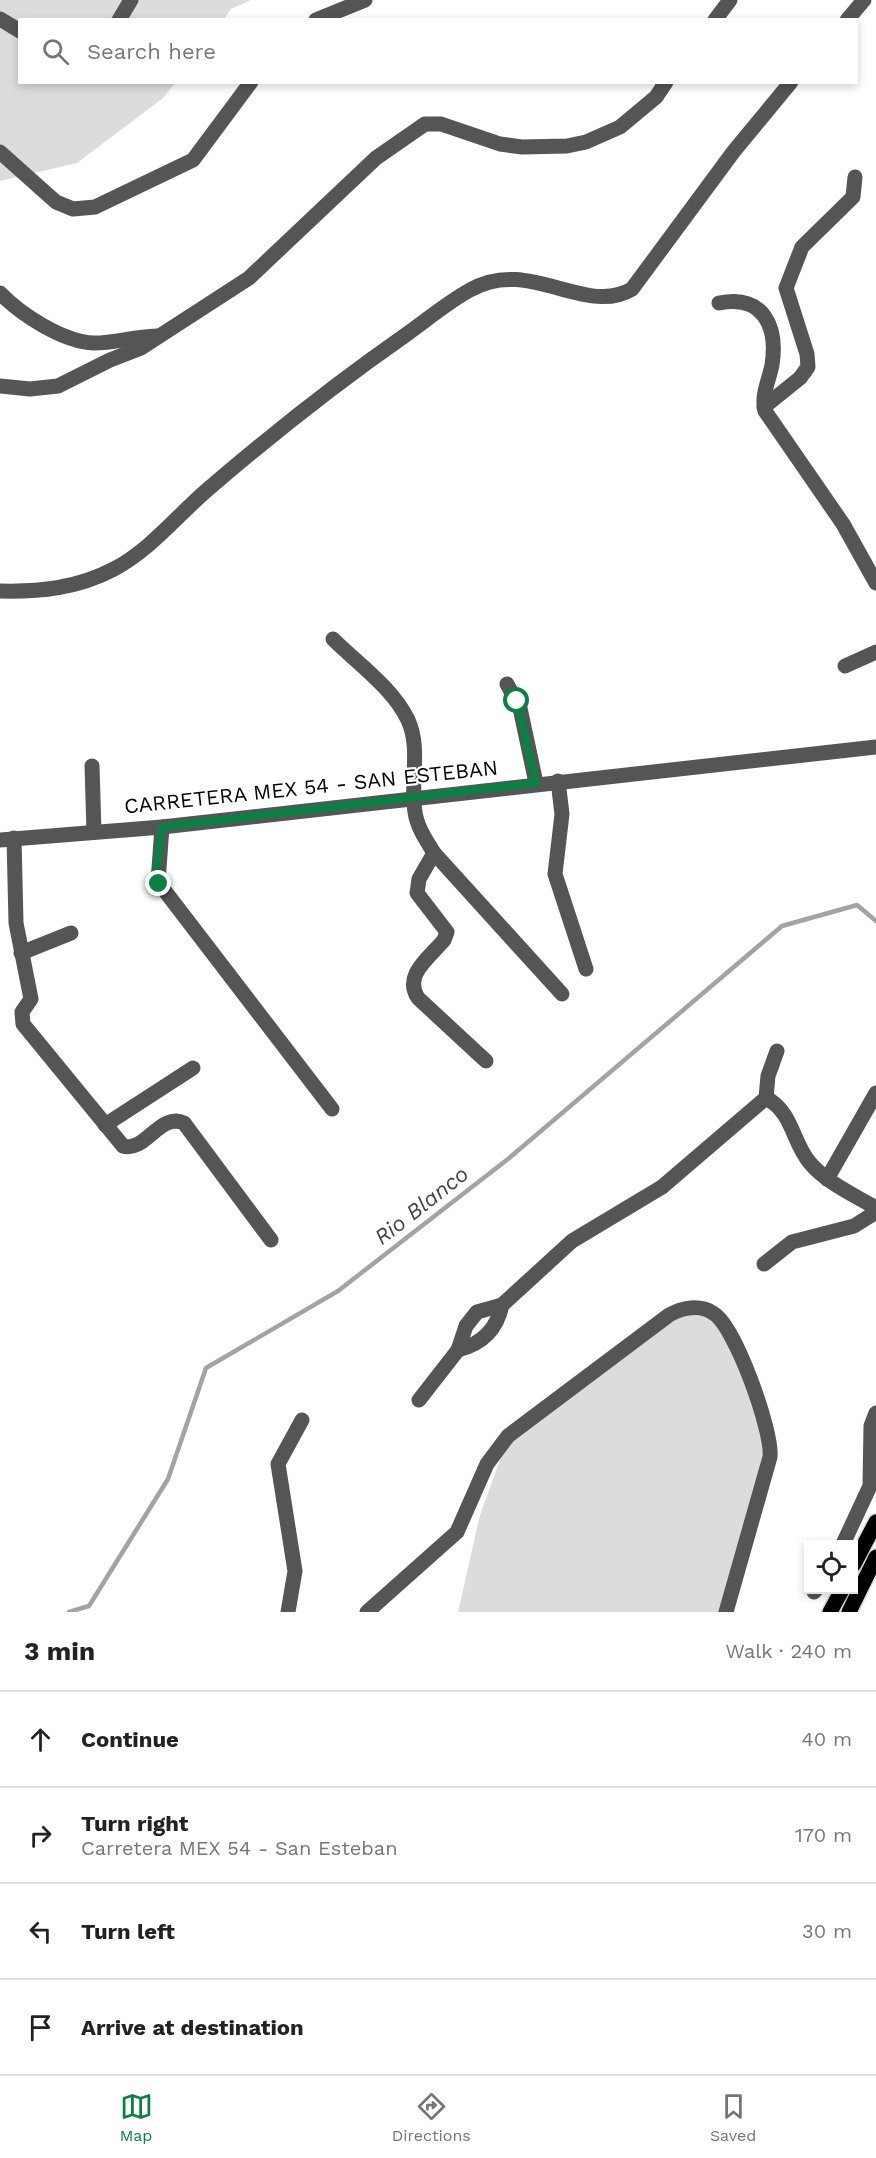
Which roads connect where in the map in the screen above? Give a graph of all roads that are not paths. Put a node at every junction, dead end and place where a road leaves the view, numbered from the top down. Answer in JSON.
{"nodes":[{"id":1,"x":131,"y":0,"type":"edge"},
{"id":2,"x":364,"y":0,"type":"edge"},
{"id":3,"x":730,"y":0,"type":"edge"},
{"id":4,"x":864,"y":0,"type":"edge"},
{"id":5,"x":120,"y":18,"type":"edge"},
{"id":6,"x":320,"y":18,"type":"edge"},
{"id":7,"x":716,"y":18,"type":"edge"},
{"id":8,"x":849,"y":18,"type":"edge"},
{"id":9,"x":0,"y":20,"type":"edge"},
{"id":10,"x":18,"y":30,"type":"edge"},
{"id":11,"x":250,"y":84,"type":"edge"},
{"id":12,"x":665,"y":84,"type":"edge"},
{"id":13,"x":789,"y":84,"type":"edge"},
{"id":14,"x":0,"y":152,"type":"edge"},
{"id":15,"x":855,"y":177,"type":"dead end"},
{"id":16,"x":0,"y":292,"type":"edge"},
{"id":17,"x":719,"y":303,"type":"dead end"},
{"id":18,"x":160,"y":336,"type":"junction"},
{"id":19,"x":0,"y":386,"type":"edge"},
{"id":20,"x":764,"y":407,"type":"junction"},
{"id":21,"x":876,"y":583,"type":"edge"},
{"id":22,"x":0,"y":591,"type":"edge"},
{"id":23,"x":333,"y":639,"type":"dead end"},
{"id":24,"x":876,"y":652,"type":"edge"},
{"id":25,"x":845,"y":666,"type":"dead end"},
{"id":26,"x":507,"y":684,"type":"dead end"},
{"id":27,"x":876,"y":747,"type":"edge"},
{"id":28,"x":92,"y":766,"type":"dead end"},
{"id":29,"x":558,"y":781,"type":"junction"},
{"id":30,"x":536,"y":783,"type":"junction"},
{"id":31,"x":414,"y":797,"type":"junction"},
{"id":32,"x":162,"y":827,"type":"junction"},
{"id":33,"x":94,"y":832,"type":"junction"},
{"id":34,"x":7,"y":839,"type":"edge"},
{"id":35,"x":434,"y":853,"type":"junction"},
{"id":36,"x":71,"y":933,"type":"dead end"},
{"id":37,"x":21,"y":953,"type":"junction"},
{"id":38,"x":586,"y":969,"type":"dead end"},
{"id":39,"x":562,"y":994,"type":"dead end"},
{"id":40,"x":777,"y":1051,"type":"dead end"},
{"id":41,"x":486,"y":1061,"type":"dead end"},
{"id":42,"x":193,"y":1068,"type":"dead end"},
{"id":43,"x":876,"y":1093,"type":"edge"},
{"id":44,"x":766,"y":1098,"type":"junction"},
{"id":45,"x":332,"y":1110,"type":"dead end"},
{"id":46,"x":105,"y":1125,"type":"junction"},
{"id":47,"x":827,"y":1179,"type":"junction"},
{"id":48,"x":876,"y":1210,"type":"edge"},
{"id":49,"x":272,"y":1240,"type":"dead end"},
{"id":50,"x":764,"y":1264,"type":"dead end"},
{"id":51,"x":502,"y":1305,"type":"junction"},
{"id":52,"x":458,"y":1350,"type":"junction"},
{"id":53,"x":419,"y":1400,"type":"dead end"},
{"id":54,"x":876,"y":1413,"type":"edge"},
{"id":55,"x":302,"y":1420,"type":"dead end"},
{"id":56,"x":876,"y":1522,"type":"edge"},
{"id":57,"x":845,"y":1540,"type":"edge"},
{"id":58,"x":858,"y":1556,"type":"edge"},
{"id":59,"x":876,"y":1557,"type":"edge"},
{"id":60,"x":858,"y":1588,"type":"edge"},
{"id":61,"x":840,"y":1594,"type":"edge"},
{"id":62,"x":855,"y":1594,"type":"edge"},
{"id":63,"x":288,"y":1612,"type":"edge"},
{"id":64,"x":367,"y":1612,"type":"edge"},
{"id":65,"x":726,"y":1612,"type":"edge"},
{"id":66,"x":830,"y":1612,"type":"edge"},
{"id":67,"x":849,"y":1612,"type":"edge"}],
"edges":[{"from":1,"to":5,"type":"street"},
{"from":2,"to":6,"type":"street"},
{"from":3,"to":7,"type":"street"},
{"from":4,"to":8,"type":"street"},
{"from":9,"to":10,"type":"street"},
{"from":11,"to":14,"type":"street"},
{"from":12,"to":18,"type":"street"},
{"from":13,"to":22,"type":"street"},
{"from":15,"to":20,"type":"street"},
{"from":16,"to":18,"type":"street"},
{"from":17,"to":20,"type":"street"},
{"from":18,"to":19,"type":"street"},
{"from":20,"to":21,"type":"street"},
{"from":23,"to":31,"type":"street"},
{"from":24,"to":25,"type":"street"},
{"from":26,"to":30,"type":"street"},
{"from":27,"to":29,"type":"street","name":"CARRETERA MEX 54 - SAN ESTEBAN"},
{"from":28,"to":33,"type":"street"},
{"from":29,"to":30,"type":"street","name":"CARRETERA MEX 54 - SAN ESTEBAN"},
{"from":29,"to":38,"type":"street"},
{"from":30,"to":31,"type":"street","name":"CARRETERA MEX 54 - SAN ESTEBAN"},
{"from":31,"to":32,"type":"street","name":"CARRETERA MEX 54 - SAN ESTEBAN"},
{"from":31,"to":35,"type":"street"},
{"from":32,"to":33,"type":"street","name":"CARRETERA MEX 54 - SAN ESTEBAN"},
{"from":32,"to":45,"type":"street"},
{"from":33,"to":34,"type":"street","name":"CARRETERA MEX 54 - SAN ESTEBAN"},
{"from":34,"to":37,"type":"street"},
{"from":35,"to":39,"type":"street"},
{"from":35,"to":41,"type":"street"},
{"from":36,"to":37,"type":"street"},
{"from":37,"to":46,"type":"street"},
{"from":40,"to":44,"type":"street"},
{"from":42,"to":46,"type":"street"},
{"from":43,"to":47,"type":"street"},
{"from":44,"to":47,"type":"street"},
{"from":44,"to":51,"type":"street"},
{"from":46,"to":49,"type":"street"},
{"from":47,"to":48,"type":"street"},
{"from":48,"to":50,"type":"street"},
{"from":51,"to":52,"type":"street"},
{"from":51,"to":52,"type":"street"},
{"from":52,"to":53,"type":"street"},
{"from":54,"to":57,"type":"street"},
{"from":55,"to":63,"type":"street"},
{"from":56,"to":58,"type":"main road"},
{"from":59,"to":60,"type":"main road"},
{"from":61,"to":66,"type":"main road"},
{"from":62,"to":67,"type":"main road"},
{"from":64,"to":65,"type":"street"}]}
